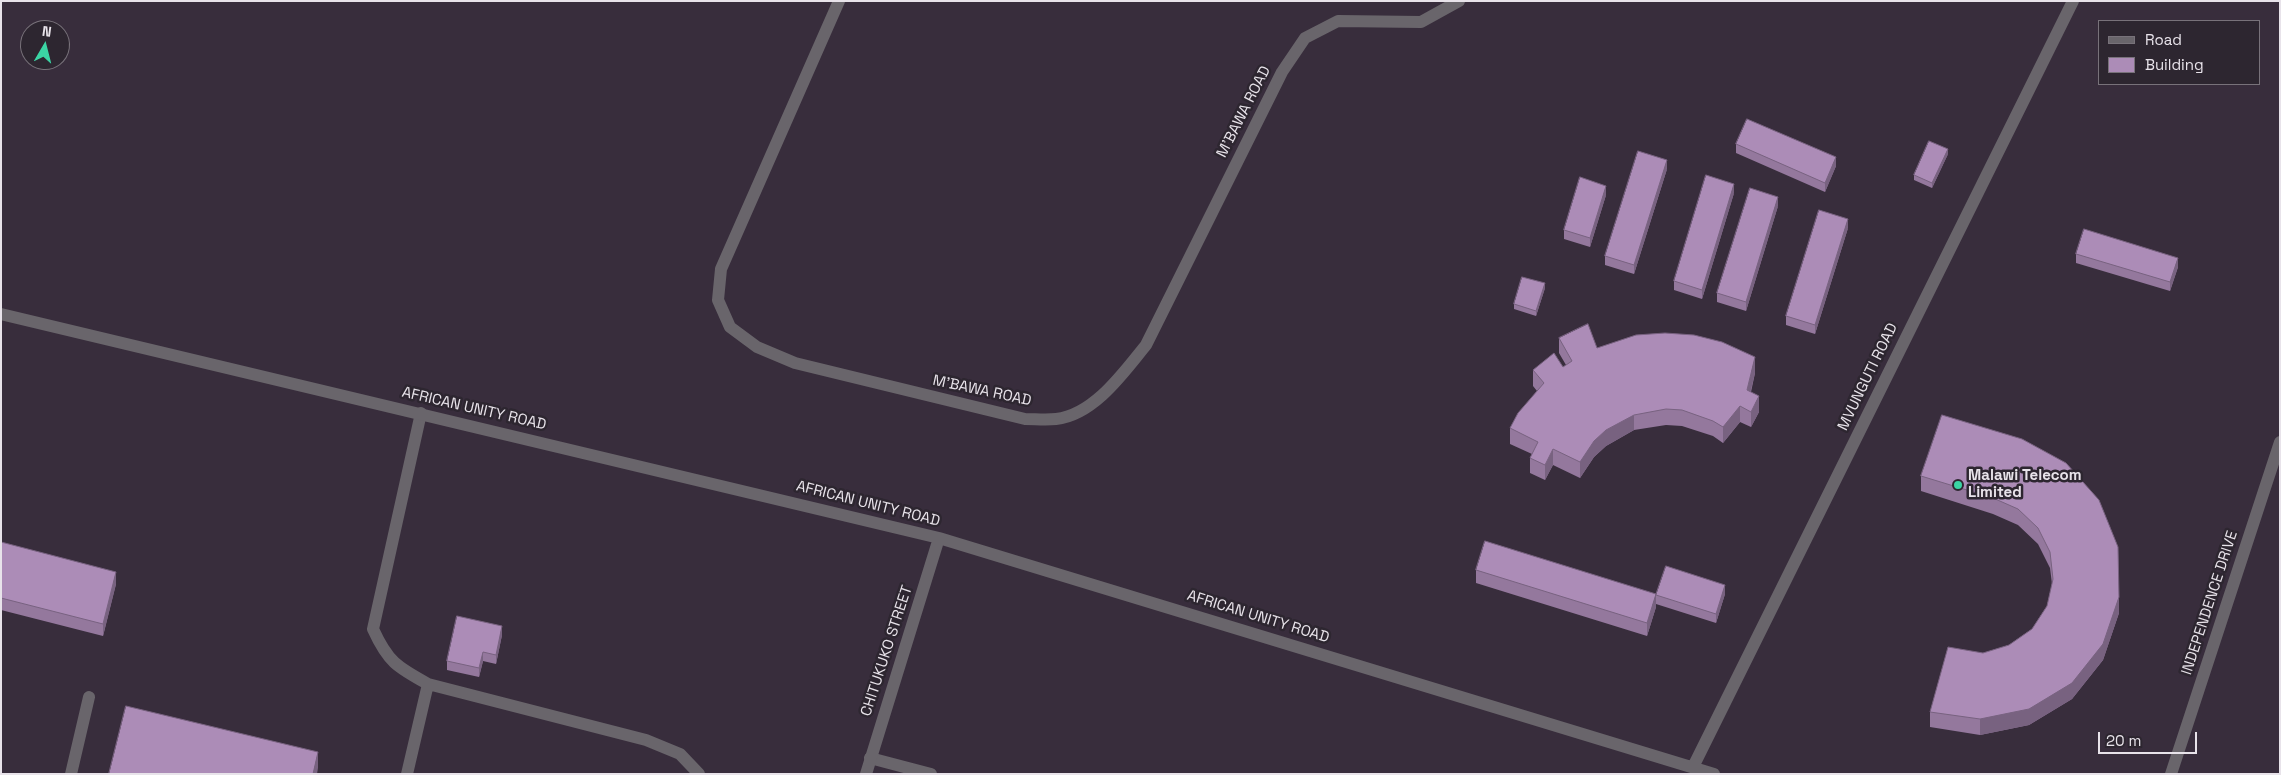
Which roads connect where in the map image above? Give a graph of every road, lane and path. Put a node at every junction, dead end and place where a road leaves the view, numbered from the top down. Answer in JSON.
{"nodes":[{"id":1,"x":839,"y":1,"type":"edge"},
{"id":2,"x":1459,"y":1,"type":"edge"},
{"id":3,"x":2072,"y":1,"type":"edge"},
{"id":4,"x":1,"y":314,"type":"edge"},
{"id":5,"x":421,"y":413,"type":"junction"},
{"id":6,"x":2280,"y":442,"type":"edge"},
{"id":7,"x":939,"y":538,"type":"junction"},
{"id":8,"x":428,"y":684,"type":"junction"},
{"id":9,"x":89,"y":696,"type":"dead end"},
{"id":10,"x":870,"y":758,"type":"junction"},
{"id":11,"x":1694,"y":767,"type":"junction"},
{"id":12,"x":71,"y":774,"type":"edge"},
{"id":13,"x":406,"y":774,"type":"edge"},
{"id":14,"x":699,"y":774,"type":"edge"},
{"id":15,"x":866,"y":774,"type":"edge"},
{"id":16,"x":930,"y":774,"type":"edge"},
{"id":17,"x":1714,"y":774,"type":"edge"},
{"id":18,"x":2171,"y":774,"type":"edge"}],
"edges":[{"from":1,"to":2,"type":"street","name":"M'BAWA ROAD"},
{"from":3,"to":11,"type":"street","name":"MVUNGUTI ROAD"},
{"from":4,"to":5,"type":"street","name":"AFRICAN UNITY ROAD"},
{"from":5,"to":7,"type":"street","name":"AFRICAN UNITY ROAD"},
{"from":5,"to":8,"type":"street"},
{"from":6,"to":18,"type":"street","name":"INDEPENDENCE DRIVE"},
{"from":7,"to":10,"type":"street","name":"CHITUKUKO STREET"},
{"from":7,"to":11,"type":"street","name":"AFRICAN UNITY ROAD"},
{"from":8,"to":13,"type":"street"},
{"from":8,"to":14,"type":"street"},
{"from":9,"to":12,"type":"street"},
{"from":10,"to":15,"type":"street","name":"CHITUKUKO STREET"},
{"from":10,"to":16,"type":"street"},
{"from":11,"to":17,"type":"street","name":"AFRICAN UNITY ROAD"}]}
